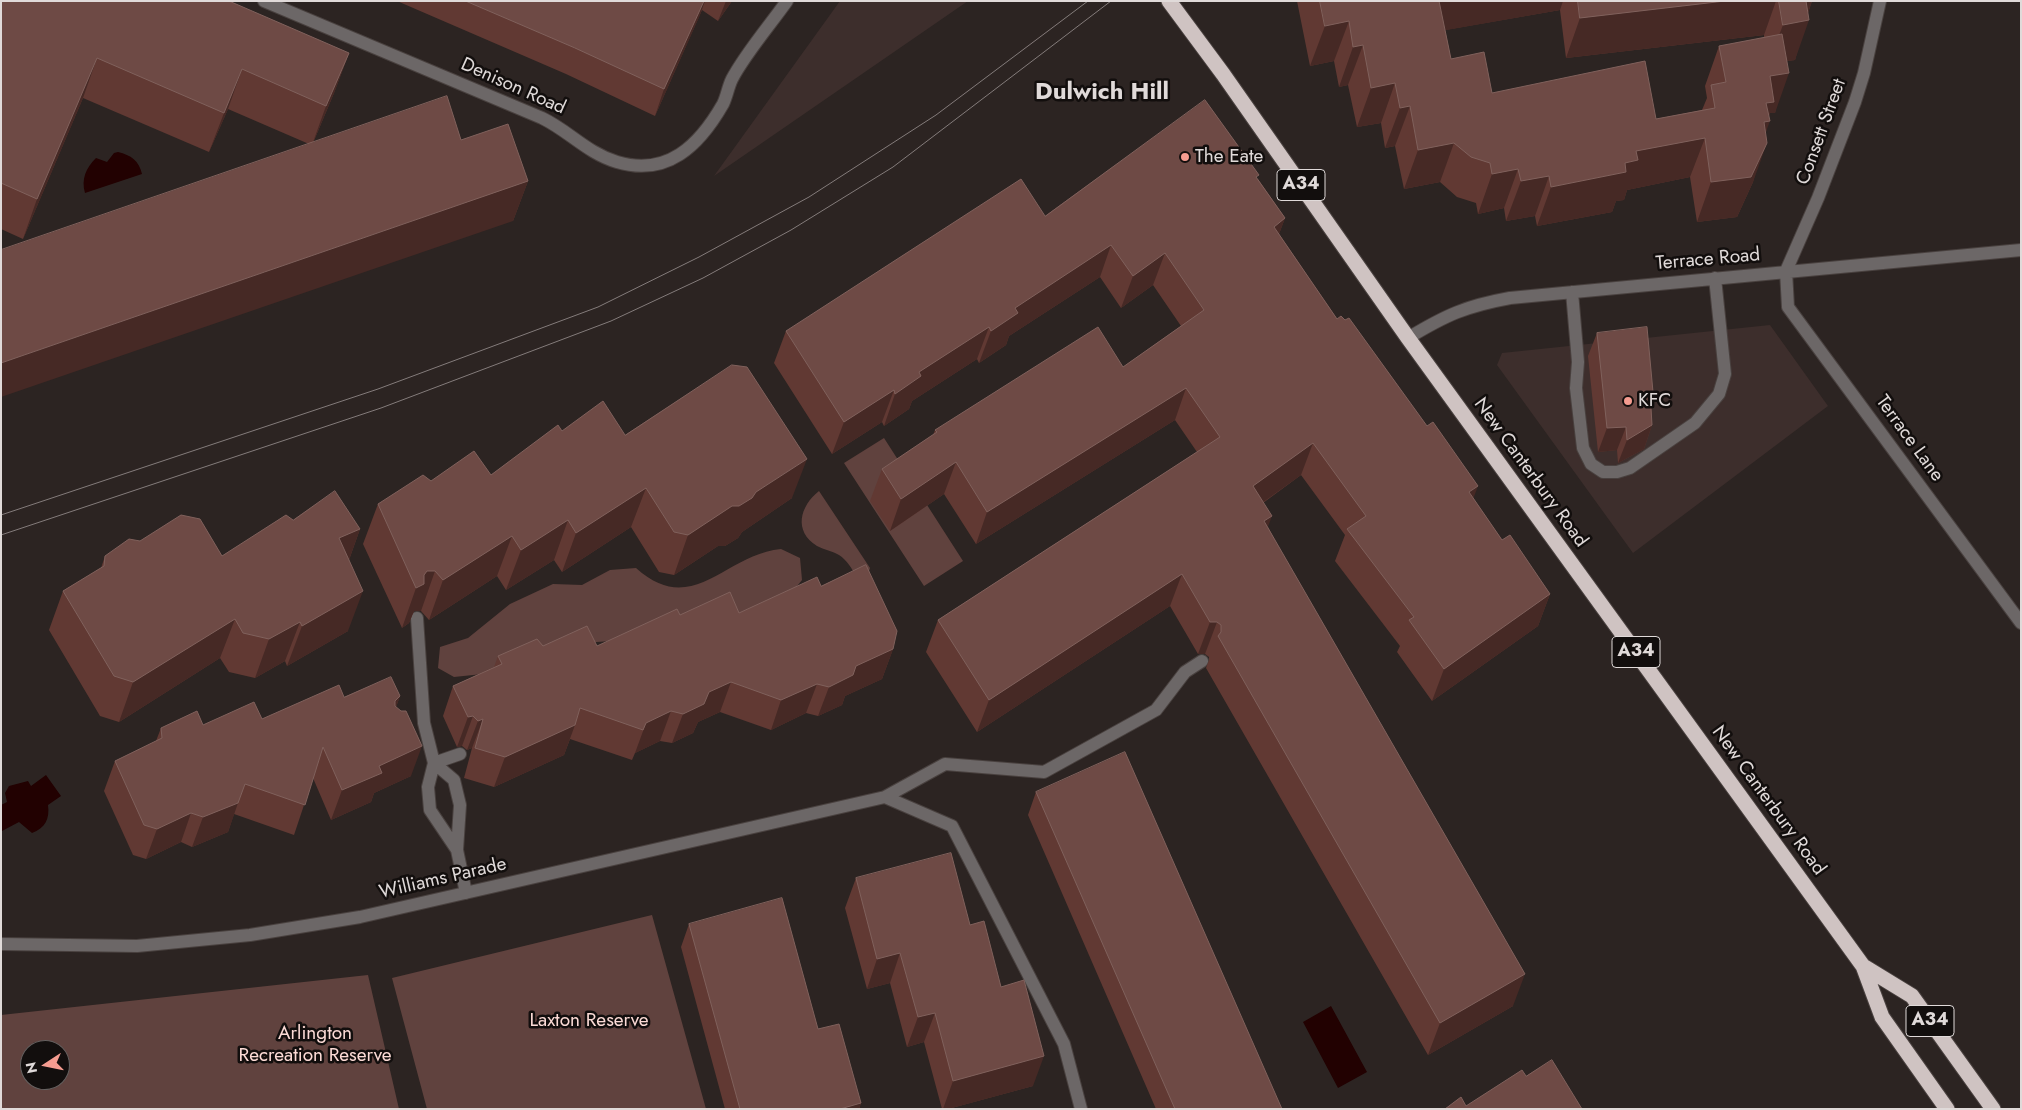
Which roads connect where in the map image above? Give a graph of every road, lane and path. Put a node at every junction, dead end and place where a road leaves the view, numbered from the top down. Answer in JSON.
{"nodes":[{"id":1,"x":264,"y":1,"type":"edge"},
{"id":2,"x":787,"y":1,"type":"edge"},
{"id":3,"x":1169,"y":1,"type":"edge"},
{"id":4,"x":1880,"y":1,"type":"edge"},
{"id":5,"x":2021,"y":250,"type":"edge"},
{"id":6,"x":1786,"y":271,"type":"junction"},
{"id":7,"x":1715,"y":278,"type":"junction"},
{"id":8,"x":1572,"y":292,"type":"junction"},
{"id":9,"x":1408,"y":338,"type":"junction"},
{"id":10,"x":417,"y":618,"type":"edge"},
{"id":11,"x":2021,"y":623,"type":"edge"},
{"id":12,"x":1202,"y":661,"type":"dead end"},
{"id":13,"x":424,"y":723,"type":"junction"},
{"id":14,"x":408,"y":728,"type":"edge"},
{"id":15,"x":460,"y":754,"type":"dead end"},
{"id":16,"x":434,"y":764,"type":"junction"},
{"id":17,"x":886,"y":797,"type":"junction"},
{"id":18,"x":457,"y":850,"type":"junction"},
{"id":19,"x":466,"y":893,"type":"junction"},
{"id":20,"x":1,"y":944,"type":"edge"},
{"id":21,"x":1864,"y":966,"type":"junction"},
{"id":22,"x":1081,"y":1109,"type":"edge"},
{"id":23,"x":1947,"y":1109,"type":"edge"},
{"id":24,"x":1993,"y":1109,"type":"edge"}],
"edges":[{"from":1,"to":2,"type":"street","name":"Denison Road"},
{"from":3,"to":9,"type":"highway","name":"New Canterbury Road","number":"A34"},
{"from":4,"to":6,"type":"street","name":"Consett Street"},
{"from":5,"to":6,"type":"street","name":"Terrace Road"},
{"from":6,"to":7,"type":"street","name":"Terrace Road"},
{"from":6,"to":11,"type":"street","name":"Terrace Lane"},
{"from":7,"to":8,"type":"street","name":"Terrace Road"},
{"from":7,"to":8,"type":"street"},
{"from":8,"to":9,"type":"street","name":"Terrace Road"},
{"from":9,"to":21,"type":"highway","name":"New Canterbury Road","number":"A34"},
{"from":10,"to":13,"type":"street"},
{"from":12,"to":17,"type":"street","name":"Williams Parade"},
{"from":13,"to":14,"type":"street"},
{"from":13,"to":16,"type":"street"},
{"from":15,"to":16,"type":"street"},
{"from":16,"to":18,"type":"street"},
{"from":16,"to":18,"type":"street"},
{"from":17,"to":19,"type":"street","name":"Williams Parade"},
{"from":17,"to":22,"type":"street"},
{"from":18,"to":19,"type":"street"},
{"from":19,"to":20,"type":"street","name":"Williams Parade"},
{"from":21,"to":23,"type":"highway","name":"New Canterbury Road","number":"A34"},
{"from":21,"to":24,"type":"highway","name":"New Canterbury Road","number":"A34"}]}
